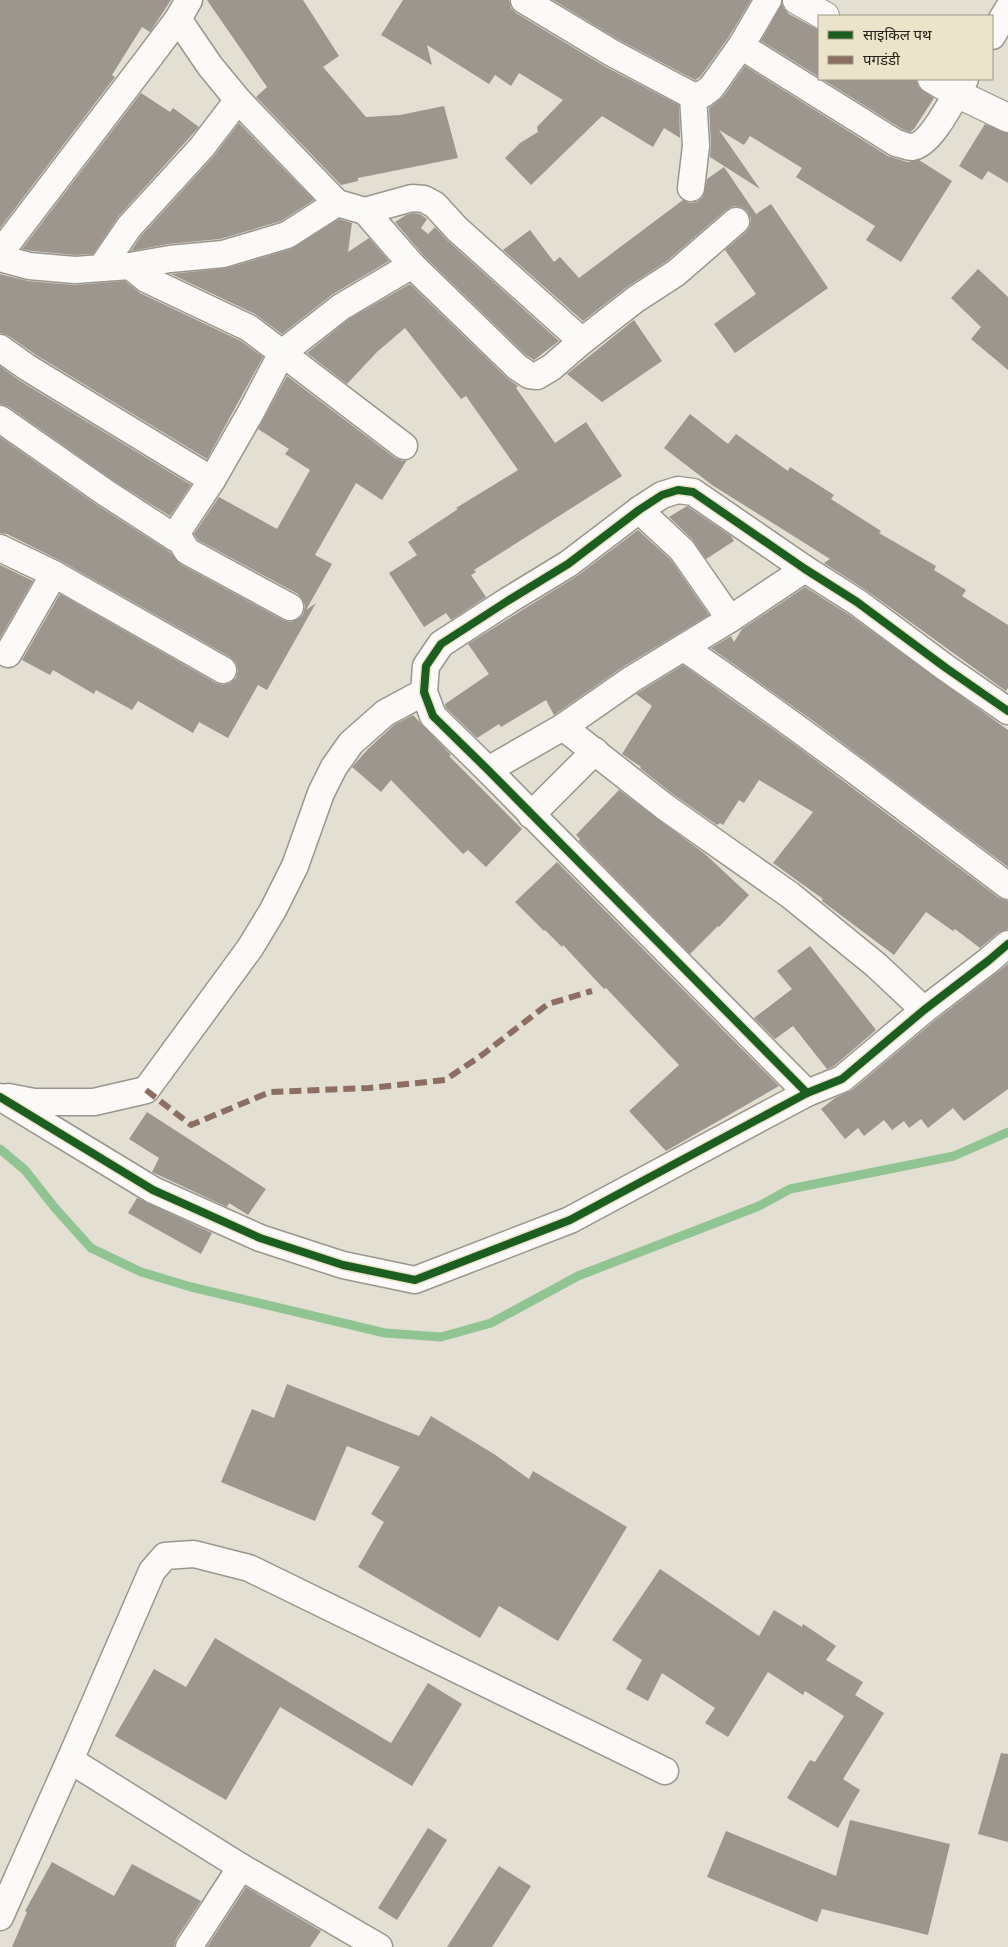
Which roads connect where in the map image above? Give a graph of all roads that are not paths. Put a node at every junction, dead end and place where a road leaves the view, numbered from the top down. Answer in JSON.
{"nodes":[{"id":1,"x":524,"y":0,"type":"edge"},
{"id":2,"x":768,"y":0,"type":"edge"},
{"id":3,"x":797,"y":0,"type":"edge"},
{"id":4,"x":184,"y":9,"type":"edge"},
{"id":5,"x":1008,"y":10,"type":"edge"},
{"id":6,"x":823,"y":15,"type":"edge"},
{"id":7,"x":993,"y":34,"type":"edge"},
{"id":8,"x":741,"y":46,"type":"junction"},
{"id":9,"x":936,"y":80,"type":"edge"},
{"id":10,"x":961,"y":86,"type":"edge"},
{"id":11,"x":693,"y":96,"type":"junction"},
{"id":12,"x":238,"y":100,"type":"junction"},
{"id":13,"x":1008,"y":118,"type":"edge"},
{"id":14,"x":692,"y":188,"type":"dead end"},
{"id":15,"x":338,"y":202,"type":"junction"},
{"id":16,"x":365,"y":211,"type":"junction"},
{"id":17,"x":736,"y":221,"type":"dead end"},
{"id":18,"x":0,"y":253,"type":"edge"},
{"id":19,"x":0,"y":258,"type":"edge"},
{"id":20,"x":412,"y":265,"type":"junction"},
{"id":21,"x":130,"y":266,"type":"junction"},
{"id":22,"x":101,"y":268,"type":"junction"},
{"id":23,"x":582,"y":341,"type":"junction"},
{"id":24,"x":0,"y":348,"type":"edge"},
{"id":25,"x":282,"y":353,"type":"junction"},
{"id":26,"x":0,"y":419,"type":"edge"},
{"id":27,"x":404,"y":446,"type":"dead end"},
{"id":28,"x":212,"y":480,"type":"junction"},
{"id":29,"x":639,"y":510,"type":"junction"},
{"id":30,"x":174,"y":537,"type":"junction"},
{"id":31,"x":0,"y":548,"type":"edge"},
{"id":32,"x":805,"y":569,"type":"junction"},
{"id":33,"x":54,"y":574,"type":"junction"},
{"id":34,"x":290,"y":607,"type":"dead end"},
{"id":35,"x":730,"y":619,"type":"junction"},
{"id":36,"x":684,"y":648,"type":"junction"},
{"id":37,"x":8,"y":654,"type":"dead end"},
{"id":38,"x":223,"y":670,"type":"dead end"},
{"id":39,"x":424,"y":692,"type":"junction"},
{"id":40,"x":1008,"y":711,"type":"edge"},
{"id":41,"x":563,"y":727,"type":"junction"},
{"id":42,"x":595,"y":752,"type":"junction"},
{"id":43,"x":488,"y":770,"type":"junction"},
{"id":44,"x":531,"y":815,"type":"junction"},
{"id":45,"x":1008,"y":886,"type":"edge"},
{"id":46,"x":1008,"y":944,"type":"edge"},
{"id":47,"x":924,"y":1010,"type":"junction"},
{"id":48,"x":807,"y":1093,"type":"junction"},
{"id":49,"x":0,"y":1096,"type":"edge"},
{"id":50,"x":70,"y":1760,"type":"junction"},
{"id":51,"x":665,"y":1771,"type":"dead end"},
{"id":52,"x":241,"y":1867,"type":"junction"},
{"id":53,"x":0,"y":1917,"type":"edge"},
{"id":54,"x":190,"y":1947,"type":"edge"},
{"id":55,"x":379,"y":1947,"type":"edge"}],
"edges":[{"from":1,"to":11,"type":"street"},
{"from":2,"to":8,"type":"street"},
{"from":3,"to":6,"type":"street"},
{"from":4,"to":12,"type":"street"},
{"from":4,"to":18,"type":"street"},
{"from":5,"to":7,"type":"street"},
{"from":8,"to":10,"type":"street"},
{"from":8,"to":11,"type":"street"},
{"from":9,"to":10,"type":"street"},
{"from":10,"to":13,"type":"street"},
{"from":11,"to":14,"type":"street"},
{"from":12,"to":15,"type":"street"},
{"from":12,"to":22,"type":"street"},
{"from":15,"to":16,"type":"street"},
{"from":15,"to":21,"type":"street"},
{"from":16,"to":20,"type":"street"},
{"from":16,"to":23,"type":"street"},
{"from":17,"to":23,"type":"street"},
{"from":19,"to":22,"type":"street"},
{"from":20,"to":23,"type":"street"},
{"from":20,"to":25,"type":"street"},
{"from":21,"to":22,"type":"street"},
{"from":21,"to":25,"type":"street"},
{"from":24,"to":28,"type":"street"},
{"from":25,"to":27,"type":"street"},
{"from":25,"to":28,"type":"street"},
{"from":26,"to":30,"type":"street"},
{"from":28,"to":30,"type":"street"},
{"from":29,"to":32,"type":"street"},
{"from":29,"to":35,"type":"street"},
{"from":29,"to":39,"type":"street"},
{"from":30,"to":34,"type":"street"},
{"from":31,"to":33,"type":"street"},
{"from":32,"to":35,"type":"street"},
{"from":32,"to":40,"type":"street"},
{"from":33,"to":37,"type":"street"},
{"from":33,"to":38,"type":"street"},
{"from":35,"to":36,"type":"street"},
{"from":36,"to":41,"type":"street"},
{"from":36,"to":45,"type":"street"},
{"from":39,"to":43,"type":"street"},
{"from":39,"to":49,"type":"street"},
{"from":41,"to":42,"type":"street"},
{"from":41,"to":43,"type":"street"},
{"from":42,"to":44,"type":"street"},
{"from":42,"to":47,"type":"street"},
{"from":43,"to":44,"type":"street"},
{"from":44,"to":48,"type":"street"},
{"from":46,"to":47,"type":"street"},
{"from":47,"to":48,"type":"street"},
{"from":48,"to":49,"type":"street"},
{"from":50,"to":51,"type":"street"},
{"from":50,"to":52,"type":"street"},
{"from":50,"to":53,"type":"street"},
{"from":52,"to":54,"type":"street"},
{"from":52,"to":55,"type":"street"}]}
